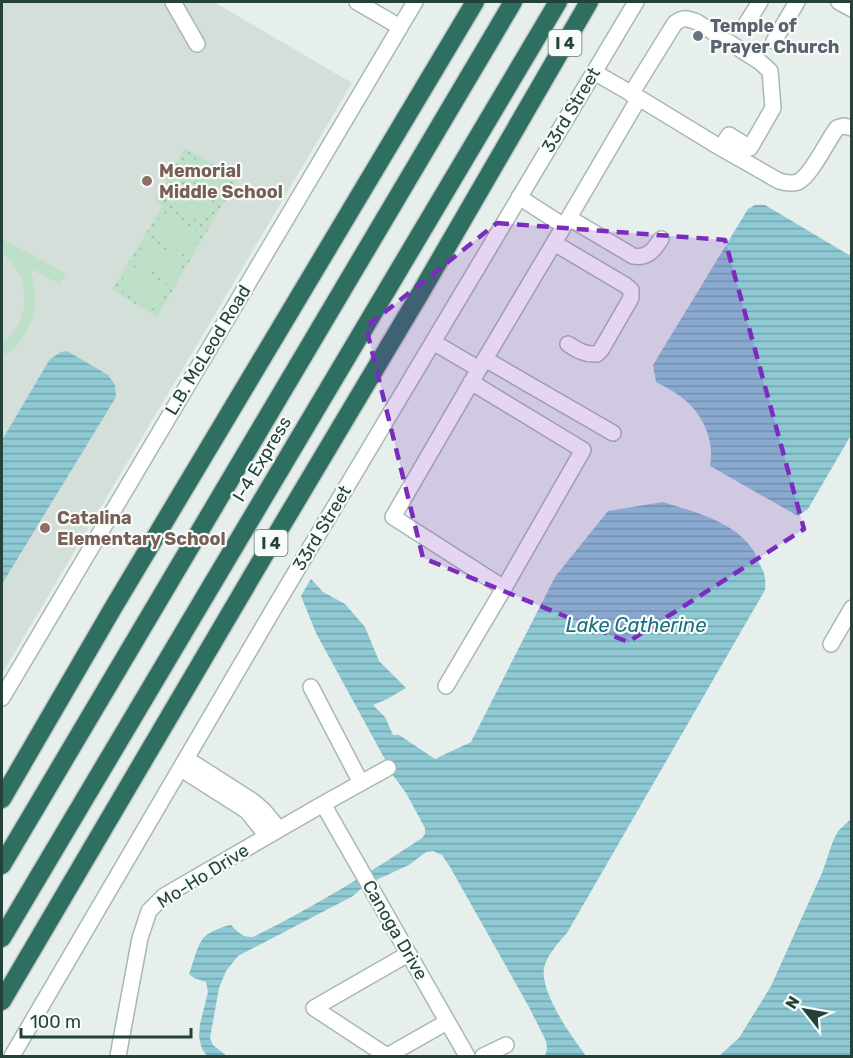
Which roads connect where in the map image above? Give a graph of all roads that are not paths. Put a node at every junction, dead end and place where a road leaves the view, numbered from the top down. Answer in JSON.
{"nodes":[{"id":1,"x":173,"y":2,"type":"edge"},
{"id":2,"x":357,"y":2,"type":"edge"},
{"id":3,"x":415,"y":2,"type":"edge"},
{"id":4,"x":473,"y":2,"type":"edge"},
{"id":5,"x":513,"y":2,"type":"edge"},
{"id":6,"x":558,"y":2,"type":"edge"},
{"id":7,"x":589,"y":2,"type":"edge"},
{"id":8,"x":636,"y":2,"type":"edge"},
{"id":9,"x":760,"y":2,"type":"edge"},
{"id":10,"x":797,"y":2,"type":"edge"},
{"id":11,"x":839,"y":2,"type":"edge"},
{"id":12,"x":852,"y":9,"type":"edge"},
{"id":13,"x":746,"y":24,"type":"dead end"},
{"id":14,"x":400,"y":27,"type":"junction"},
{"id":15,"x":774,"y":41,"type":"dead end"},
{"id":16,"x":197,"y":44,"type":"dead end"},
{"id":17,"x":594,"y":72,"type":"junction"},
{"id":18,"x":635,"y":96,"type":"junction"},
{"id":19,"x":852,"y":128,"type":"edge"},
{"id":20,"x":725,"y":141,"type":"junction"},
{"id":21,"x":519,"y":197,"type":"junction"},
{"id":22,"x":566,"y":222,"type":"junction"},
{"id":23,"x":661,"y":239,"type":"dead end"},
{"id":24,"x":554,"y":243,"type":"junction"},
{"id":25,"x":433,"y":342,"type":"junction"},
{"id":26,"x":568,"y":344,"type":"dead end"},
{"id":27,"x":478,"y":370,"type":"junction"},
{"id":28,"x":613,"y":433,"type":"dead end"},
{"id":29,"x":504,"y":588,"type":"junction"},
{"id":30,"x":852,"y":608,"type":"edge"},
{"id":31,"x":831,"y":644,"type":"dead end"},
{"id":32,"x":446,"y":686,"type":"dead end"},
{"id":33,"x":311,"y":687,"type":"dead end"},
{"id":34,"x":3,"y":694,"type":"edge"},
{"id":35,"x":184,"y":764,"type":"junction"},
{"id":36,"x":388,"y":768,"type":"dead end"},
{"id":37,"x":361,"y":783,"type":"junction"},
{"id":38,"x":2,"y":799,"type":"edge"},
{"id":39,"x":323,"y":804,"type":"junction"},
{"id":40,"x":273,"y":832,"type":"junction"},
{"id":41,"x":2,"y":865,"type":"edge"},
{"id":42,"x":2,"y":938,"type":"edge"},
{"id":43,"x":408,"y":954,"type":"junction"},
{"id":44,"x":2,"y":1001,"type":"edge"},
{"id":45,"x":447,"y":1022,"type":"junction"},
{"id":46,"x":506,"y":1046,"type":"dead end"},
{"id":47,"x":12,"y":1056,"type":"edge"},
{"id":48,"x":118,"y":1056,"type":"edge"},
{"id":49,"x":467,"y":1056,"type":"edge"},
{"id":50,"x":483,"y":1056,"type":"edge"}],
"edges":[{"from":1,"to":16,"type":"street"},
{"from":2,"to":14,"type":"street"},
{"from":3,"to":14,"type":"street","name":"L.B. McLeod Road"},
{"from":4,"to":38,"type":"highway"},
{"from":5,"to":41,"type":"highway","name":"I-4 Express"},
{"from":6,"to":42,"type":"highway","name":"I-4 Express"},
{"from":7,"to":44,"type":"highway","number":"I 4"},
{"from":8,"to":17,"type":"street","name":"33rd Street"},
{"from":9,"to":13,"type":"street"},
{"from":10,"to":15,"type":"street"},
{"from":11,"to":12,"type":"street"},
{"from":14,"to":34,"type":"street","name":"L.B. McLeod Road"},
{"from":17,"to":18,"type":"street"},
{"from":17,"to":21,"type":"street","name":"33rd Street"},
{"from":18,"to":20,"type":"street"},
{"from":18,"to":20,"type":"street"},
{"from":18,"to":22,"type":"street"},
{"from":19,"to":20,"type":"street"},
{"from":21,"to":22,"type":"street"},
{"from":21,"to":25,"type":"street","name":"33rd Street"},
{"from":22,"to":23,"type":"street"},
{"from":22,"to":24,"type":"street"},
{"from":24,"to":26,"type":"street"},
{"from":24,"to":27,"type":"street"},
{"from":25,"to":27,"type":"street"},
{"from":25,"to":35,"type":"street","name":"33rd Street"},
{"from":27,"to":28,"type":"street"},
{"from":27,"to":29,"type":"street"},
{"from":27,"to":29,"type":"street"},
{"from":29,"to":32,"type":"street"},
{"from":30,"to":31,"type":"street"},
{"from":33,"to":37,"type":"street"},
{"from":35,"to":40,"type":"street"},
{"from":35,"to":47,"type":"street","name":"33rd Street"},
{"from":36,"to":37,"type":"street","name":"Mo-Ho Drive"},
{"from":37,"to":39,"type":"street","name":"Mo-Ho Drive"},
{"from":39,"to":40,"type":"street","name":"Mo-Ho Drive"},
{"from":39,"to":43,"type":"street","name":"Canoga Drive"},
{"from":40,"to":48,"type":"street","name":"Mo-Ho Drive"},
{"from":43,"to":45,"type":"street","name":"Canoga Drive"},
{"from":43,"to":45,"type":"street"},
{"from":45,"to":49,"type":"street","name":"Canoga Drive"},
{"from":46,"to":50,"type":"street"}]}
